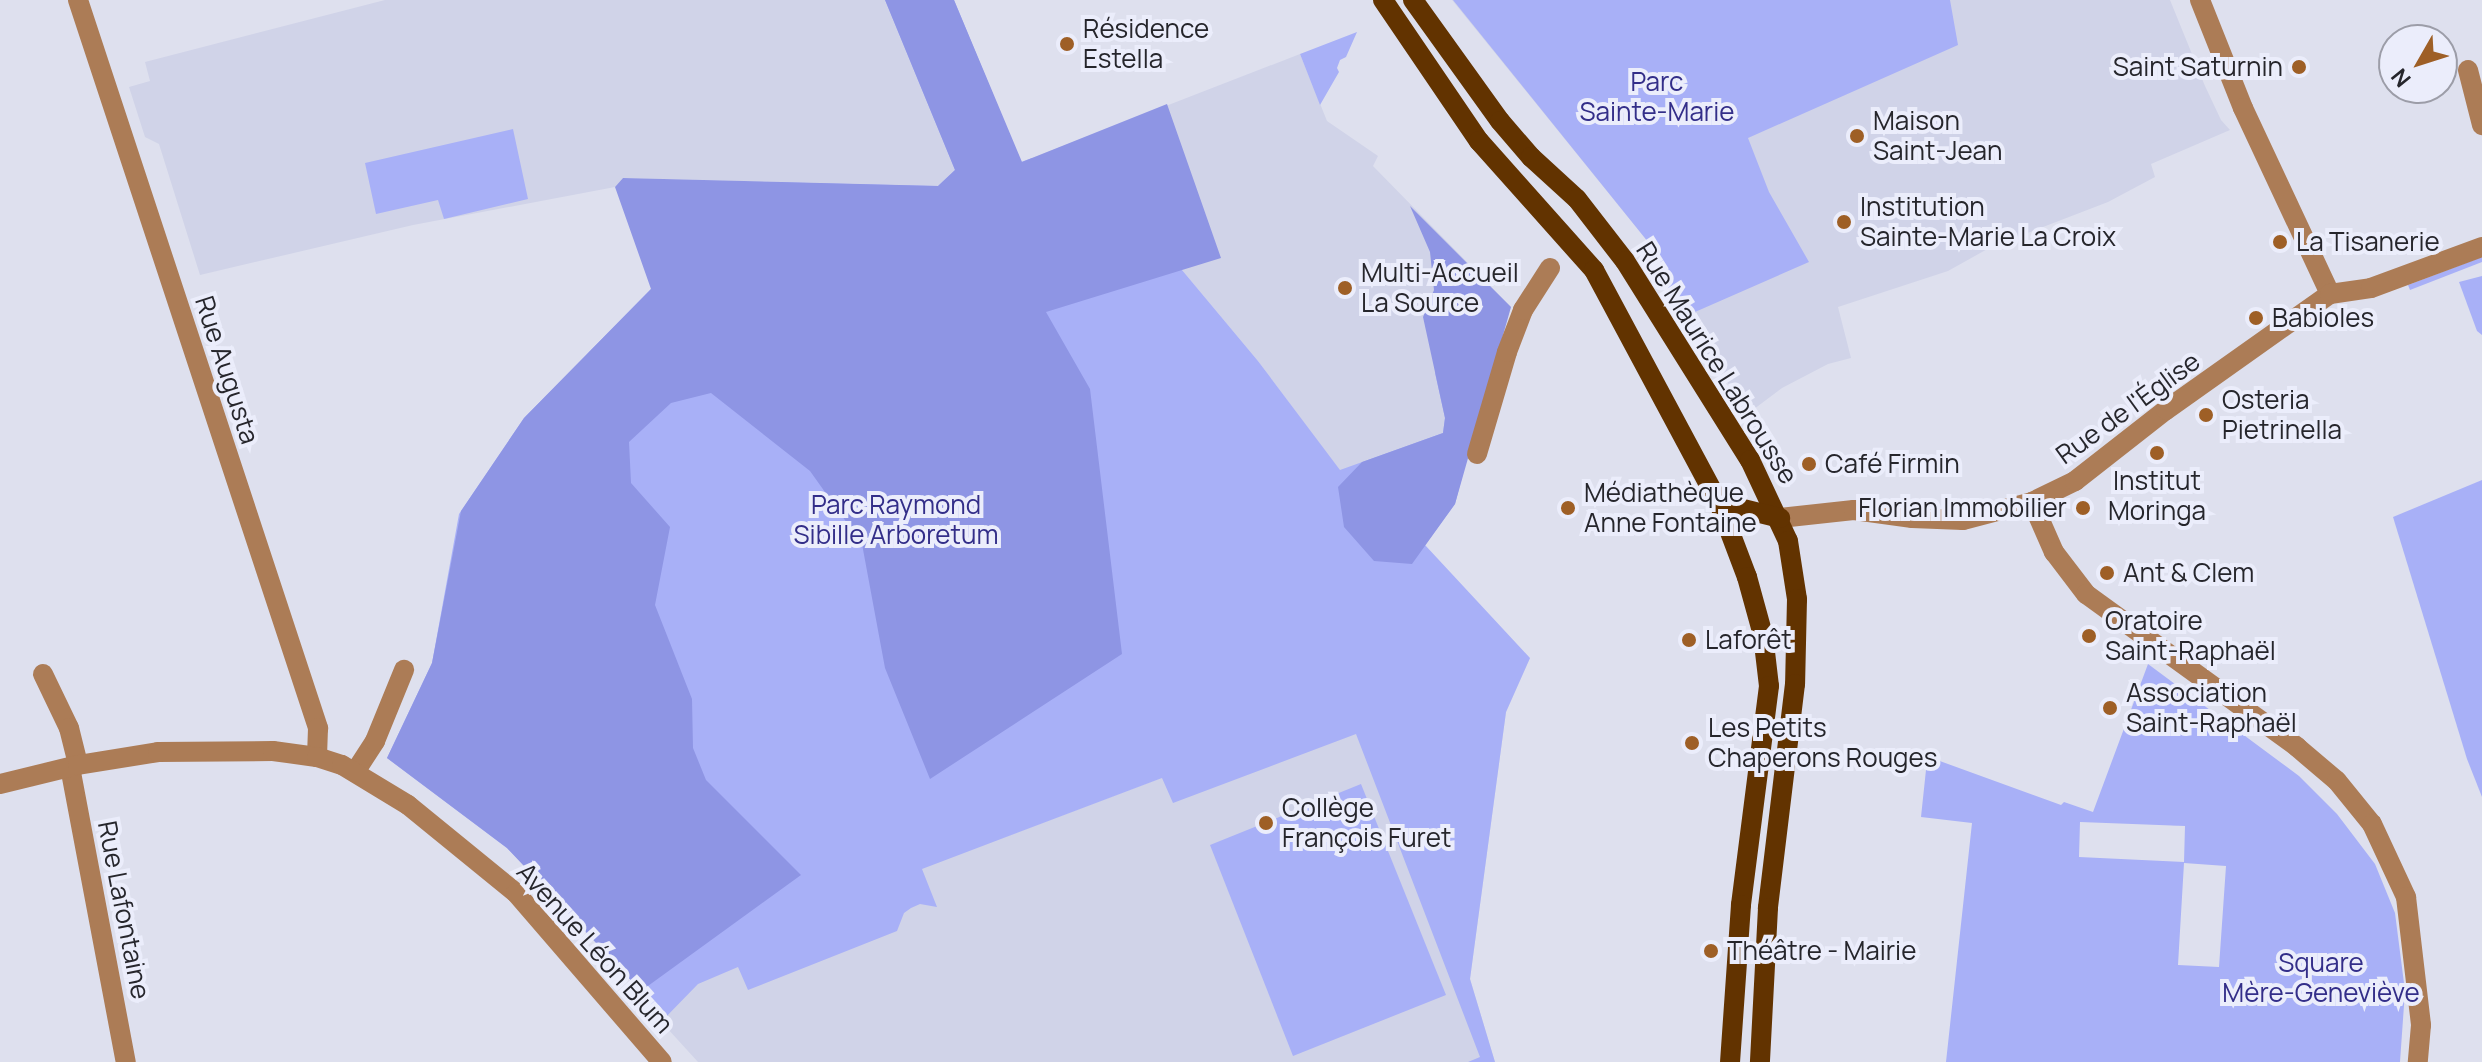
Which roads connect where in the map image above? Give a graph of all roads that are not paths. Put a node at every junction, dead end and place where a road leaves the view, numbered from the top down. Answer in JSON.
{"nodes":[{"id":1,"x":78,"y":0,"type":"edge"},
{"id":2,"x":1383,"y":0,"type":"edge"},
{"id":3,"x":1413,"y":0,"type":"edge"},
{"id":4,"x":2200,"y":0,"type":"edge"},
{"id":5,"x":2468,"y":70,"type":"dead end"},
{"id":6,"x":2482,"y":125,"type":"edge"},
{"id":7,"x":2482,"y":247,"type":"edge"},
{"id":8,"x":1550,"y":268,"type":"dead end"},
{"id":9,"x":2330,"y":294,"type":"junction"},
{"id":10,"x":1477,"y":454,"type":"dead end"},
{"id":11,"x":2032,"y":502,"type":"junction"},
{"id":12,"x":1719,"y":503,"type":"junction"},
{"id":13,"x":1780,"y":518,"type":"junction"},
{"id":14,"x":404,"y":670,"type":"dead end"},
{"id":15,"x":43,"y":674,"type":"dead end"},
{"id":16,"x":317,"y":757,"type":"junction"},
{"id":17,"x":74,"y":766,"type":"junction"},
{"id":18,"x":355,"y":772,"type":"junction"},
{"id":19,"x":0,"y":784,"type":"edge"},
{"id":20,"x":126,"y":1062,"type":"edge"},
{"id":21,"x":662,"y":1062,"type":"edge"},
{"id":22,"x":1730,"y":1062,"type":"edge"},
{"id":23,"x":1760,"y":1062,"type":"edge"},
{"id":24,"x":2418,"y":1062,"type":"edge"}],
"edges":[{"from":1,"to":16,"type":"street","name":"Rue Augusta"},
{"from":2,"to":12,"type":"main road"},
{"from":3,"to":13,"type":"main road","name":"Rue Maurice Labrousse"},
{"from":4,"to":9,"type":"street"},
{"from":5,"to":6,"type":"street"},
{"from":7,"to":9,"type":"street","name":"Rue de l'Église"},
{"from":8,"to":10,"type":"street"},
{"from":9,"to":11,"type":"street","name":"Rue de l'Église"},
{"from":11,"to":13,"type":"street","name":"Rue de l'Église"},
{"from":11,"to":24,"type":"street"},
{"from":12,"to":13,"type":"main road"},
{"from":12,"to":22,"type":"main road"},
{"from":13,"to":23,"type":"main road","name":"Rue Maurice Labrousse"},
{"from":14,"to":18,"type":"street"},
{"from":15,"to":17,"type":"street","name":"Rue Lafontaine"},
{"from":16,"to":17,"type":"street","name":"Avenue Léon Blum"},
{"from":16,"to":18,"type":"street","name":"Avenue Léon Blum"},
{"from":17,"to":19,"type":"street","name":"Avenue Léon Blum"},
{"from":17,"to":20,"type":"street","name":"Rue Lafontaine"},
{"from":18,"to":21,"type":"street","name":"Avenue Léon Blum"}]}
